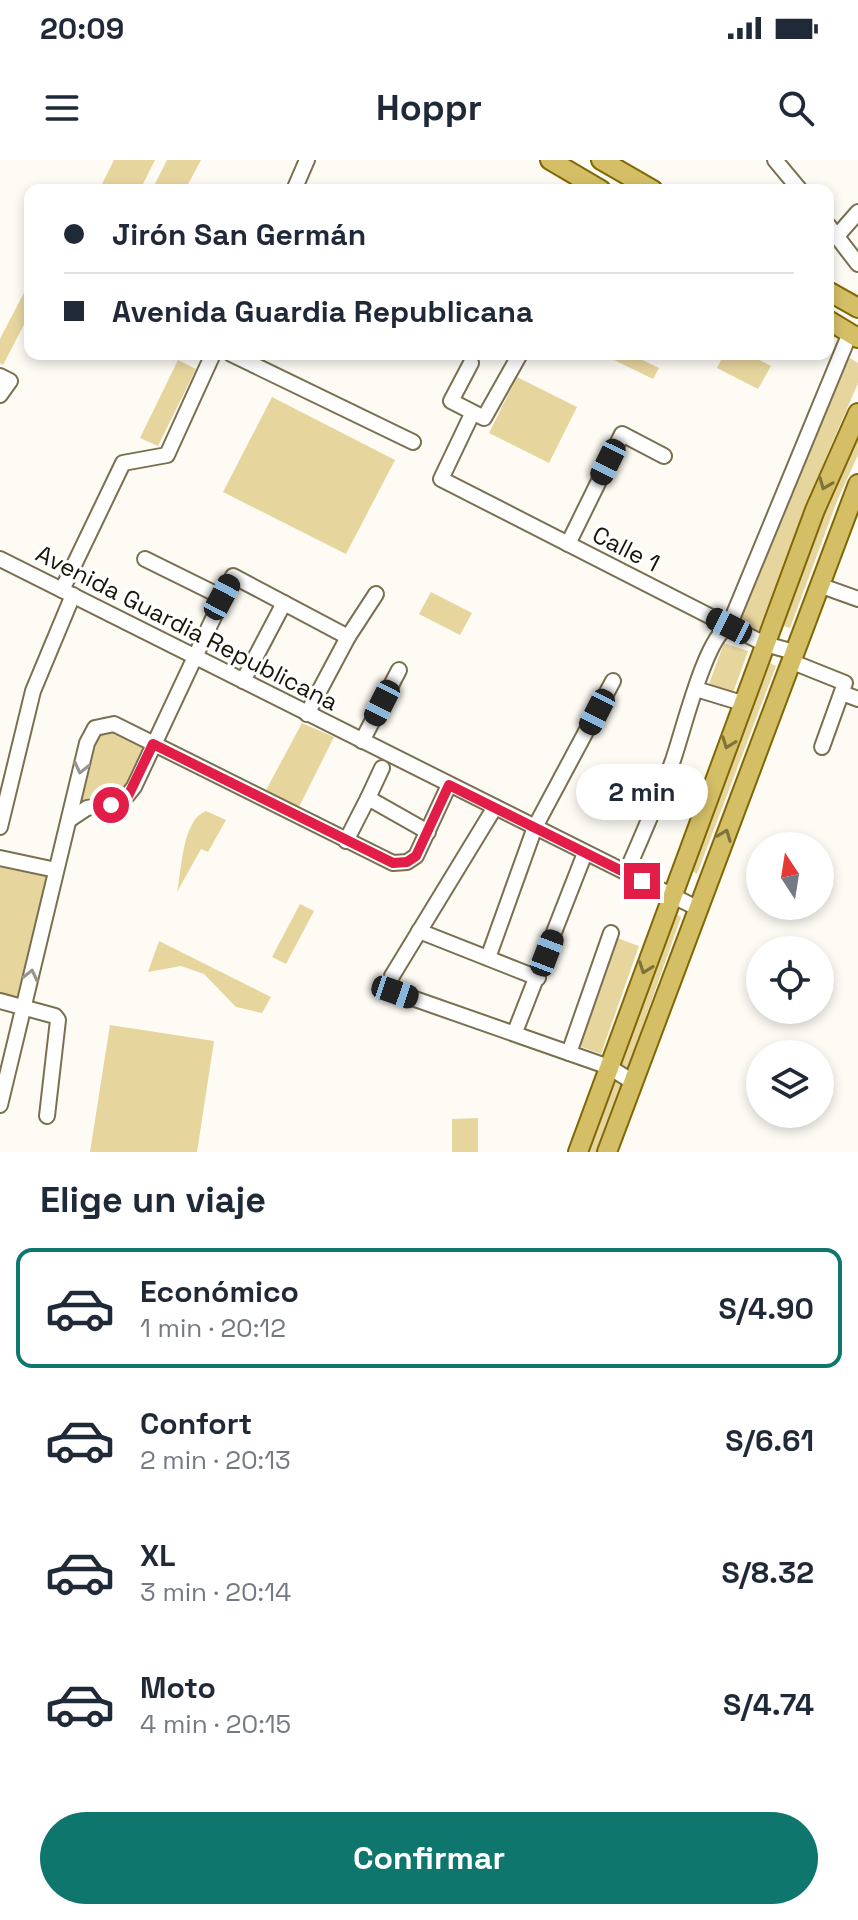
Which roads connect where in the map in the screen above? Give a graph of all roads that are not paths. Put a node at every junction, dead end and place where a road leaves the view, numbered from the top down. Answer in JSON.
{"nodes":[{"id":1,"x":307,"y":160,"type":"edge"},
{"id":2,"x":550,"y":160,"type":"edge"},
{"id":3,"x":601,"y":160,"type":"edge"},
{"id":4,"x":775,"y":160,"type":"edge"},
{"id":5,"x":297,"y":184,"type":"edge"},
{"id":6,"x":591,"y":184,"type":"edge"},
{"id":7,"x":643,"y":184,"type":"edge"},
{"id":8,"x":795,"y":184,"type":"edge"},
{"id":9,"x":858,"y":212,"type":"edge"},
{"id":10,"x":834,"y":229,"type":"edge"},
{"id":11,"x":834,"y":233,"type":"edge"},
{"id":12,"x":858,"y":264,"type":"edge"},
{"id":13,"x":834,"y":294,"type":"edge"},
{"id":14,"x":858,"y":308,"type":"edge"},
{"id":15,"x":834,"y":323,"type":"edge"},
{"id":16,"x":854,"y":335,"type":"edge"},
{"id":17,"x":210,"y":360,"type":"edge"},
{"id":18,"x":243,"y":360,"type":"edge"},
{"id":19,"x":517,"y":360,"type":"edge"},
{"id":20,"x":471,"y":363,"type":"dead end"},
{"id":21,"x":0,"y":376,"type":"edge"},
{"id":22,"x":0,"y":395,"type":"edge"},
{"id":23,"x":858,"y":413,"type":"edge"},
{"id":24,"x":472,"y":414,"type":"junction"},
{"id":25,"x":413,"y":442,"type":"dead end"},
{"id":26,"x":664,"y":456,"type":"dead end"},
{"id":27,"x":858,"y":484,"type":"edge"},
{"id":28,"x":852,"y":517,"type":"edge"},
{"id":29,"x":568,"y":544,"type":"junction"},
{"id":30,"x":0,"y":559,"type":"edge"},
{"id":31,"x":145,"y":559,"type":"dead end"},
{"id":32,"x":819,"y":585,"type":"junction"},
{"id":33,"x":68,"y":593,"type":"junction"},
{"id":34,"x":376,"y":594,"type":"dead end"},
{"id":35,"x":222,"y":597,"type":"junction"},
{"id":36,"x":858,"y":599,"type":"edge"},
{"id":37,"x":284,"y":603,"type":"junction"},
{"id":38,"x":729,"y":626,"type":"junction"},
{"id":39,"x":348,"y":637,"type":"junction"},
{"id":40,"x":765,"y":644,"type":"junction"},
{"id":41,"x":193,"y":656,"type":"junction"},
{"id":42,"x":792,"y":656,"type":"junction"},
{"id":43,"x":399,"y":670,"type":"dead end"},
{"id":44,"x":243,"y":681,"type":"junction"},
{"id":45,"x":613,"y":681,"type":"dead end"},
{"id":46,"x":696,"y":689,"type":"junction"},
{"id":47,"x":842,"y":693,"type":"junction"},
{"id":48,"x":858,"y":699,"type":"edge"},
{"id":49,"x":742,"y":703,"type":"junction"},
{"id":50,"x":307,"y":714,"type":"junction"},
{"id":51,"x":362,"y":741,"type":"junction"},
{"id":52,"x":153,"y":744,"type":"junction"},
{"id":53,"x":822,"y":747,"type":"dead end"},
{"id":54,"x":382,"y":768,"type":"dead end"},
{"id":55,"x":449,"y":785,"type":"junction"},
{"id":56,"x":368,"y":798,"type":"junction"},
{"id":57,"x":495,"y":807,"type":"junction"},
{"id":58,"x":69,"y":820,"type":"junction"},
{"id":59,"x":0,"y":827,"type":"edge"},
{"id":60,"x":535,"y":827,"type":"junction"},
{"id":61,"x":428,"y":832,"type":"junction"},
{"id":62,"x":346,"y":841,"type":"junction"},
{"id":63,"x":585,"y":853,"type":"junction"},
{"id":64,"x":0,"y":858,"type":"edge"},
{"id":65,"x":56,"y":870,"type":"junction"},
{"id":66,"x":626,"y":873,"type":"junction"},
{"id":67,"x":671,"y":895,"type":"junction"},
{"id":68,"x":697,"y":908,"type":"junction"},
{"id":69,"x":419,"y":931,"type":"junction"},
{"id":70,"x":611,"y":933,"type":"dead end"},
{"id":71,"x":488,"y":958,"type":"junction"},
{"id":72,"x":538,"y":978,"type":"junction"},
{"id":73,"x":0,"y":1001,"type":"edge"},
{"id":74,"x":23,"y":1007,"type":"junction"},
{"id":75,"x":515,"y":1032,"type":"junction"},
{"id":76,"x":569,"y":1053,"type":"junction"},
{"id":77,"x":609,"y":1067,"type":"junction"},
{"id":78,"x":633,"y":1082,"type":"junction"},
{"id":79,"x":0,"y":1105,"type":"edge"},
{"id":80,"x":47,"y":1116,"type":"dead end"},
{"id":81,"x":578,"y":1152,"type":"edge"},
{"id":82,"x":607,"y":1152,"type":"edge"}],
"edges":[{"from":1,"to":5,"type":"street"},
{"from":2,"to":6,"type":"main road"},
{"from":3,"to":7,"type":"main road"},
{"from":4,"to":8,"type":"street"},
{"from":9,"to":10,"type":"street"},
{"from":11,"to":12,"type":"street"},
{"from":13,"to":14,"type":"main road"},
{"from":15,"to":16,"type":"main road"},
{"from":16,"to":38,"type":"street"},
{"from":17,"to":33,"type":"street"},
{"from":18,"to":25,"type":"street"},
{"from":19,"to":24,"type":"street"},
{"from":20,"to":24,"type":"street"},
{"from":21,"to":22,"type":"street"},
{"from":23,"to":40,"type":"main road","one_way":true},
{"from":24,"to":29,"type":"street","name":"Calle 1"},
{"from":26,"to":29,"type":"street"},
{"from":27,"to":28,"type":"main road"},
{"from":28,"to":32,"type":"main road"},
{"from":29,"to":38,"type":"street","name":"Calle 1"},
{"from":30,"to":33,"type":"street","name":"Avenida Guardia Republicana"},
{"from":31,"to":35,"type":"street"},
{"from":32,"to":36,"type":"street"},
{"from":32,"to":42,"type":"main road"},
{"from":33,"to":41,"type":"street","name":"Avenida Guardia Republicana"},
{"from":33,"to":59,"type":"street"},
{"from":34,"to":39,"type":"street"},
{"from":35,"to":37,"type":"street"},
{"from":35,"to":41,"type":"street"},
{"from":37,"to":39,"type":"street"},
{"from":37,"to":44,"type":"street"},
{"from":38,"to":40,"type":"street","name":"Calle 1"},
{"from":38,"to":46,"type":"street"},
{"from":39,"to":50,"type":"street"},
{"from":40,"to":42,"type":"street","name":"Calle 1"},
{"from":40,"to":49,"type":"main road"},
{"from":41,"to":44,"type":"street","name":"Avenida Guardia Republicana"},
{"from":41,"to":52,"type":"street"},
{"from":42,"to":47,"type":"street","name":"Calle 1"},
{"from":68,"to":42,"type":"main road","one_way":true},
{"from":43,"to":51,"type":"street"},
{"from":44,"to":50,"type":"street","name":"Avenida Guardia Republicana"},
{"from":45,"to":60,"type":"street"},
{"from":46,"to":49,"type":"street"},
{"from":46,"to":66,"type":"street"},
{"from":47,"to":48,"type":"street"},
{"from":47,"to":53,"type":"street"},
{"from":49,"to":67,"type":"main road","one_way":true},
{"from":50,"to":51,"type":"street","name":"Avenida Guardia Republicana"},
{"from":51,"to":55,"type":"street","name":"Avenida Guardia Republicana"},
{"from":52,"to":58,"type":"street"},
{"from":52,"to":58,"type":"street","one_way":true},
{"from":52,"to":62,"type":"street"},
{"from":54,"to":56,"type":"street"},
{"from":55,"to":57,"type":"street","name":"Avenida Guardia Republicana"},
{"from":55,"to":61,"type":"street"},
{"from":56,"to":61,"type":"street"},
{"from":56,"to":62,"type":"street"},
{"from":57,"to":60,"type":"street","name":"Avenida Guardia Republicana"},
{"from":57,"to":69,"type":"street"},
{"from":58,"to":65,"type":"street"},
{"from":60,"to":63,"type":"street","name":"Avenida Guardia Republicana"},
{"from":60,"to":71,"type":"street"},
{"from":61,"to":62,"type":"street"},
{"from":63,"to":66,"type":"street","name":"Avenida Guardia Republicana"},
{"from":63,"to":72,"type":"street"},
{"from":64,"to":65,"type":"street"},
{"from":74,"to":65,"type":"street","one_way":true},
{"from":66,"to":67,"type":"street","name":"Avenida Guardia Republicana"},
{"from":67,"to":68,"type":"street","name":"Avenida Guardia Republicana"},
{"from":67,"to":77,"type":"main road","one_way":true},
{"from":68,"to":78,"type":"main road"},
{"from":69,"to":71,"type":"street"},
{"from":69,"to":75,"type":"street"},
{"from":70,"to":76,"type":"street"},
{"from":71,"to":72,"type":"street"},
{"from":72,"to":75,"type":"street"},
{"from":73,"to":74,"type":"street"},
{"from":74,"to":79,"type":"street"},
{"from":74,"to":80,"type":"street"},
{"from":75,"to":76,"type":"street"},
{"from":76,"to":77,"type":"street"},
{"from":77,"to":78,"type":"street"},
{"from":77,"to":81,"type":"main road"},
{"from":78,"to":82,"type":"main road"}]}
